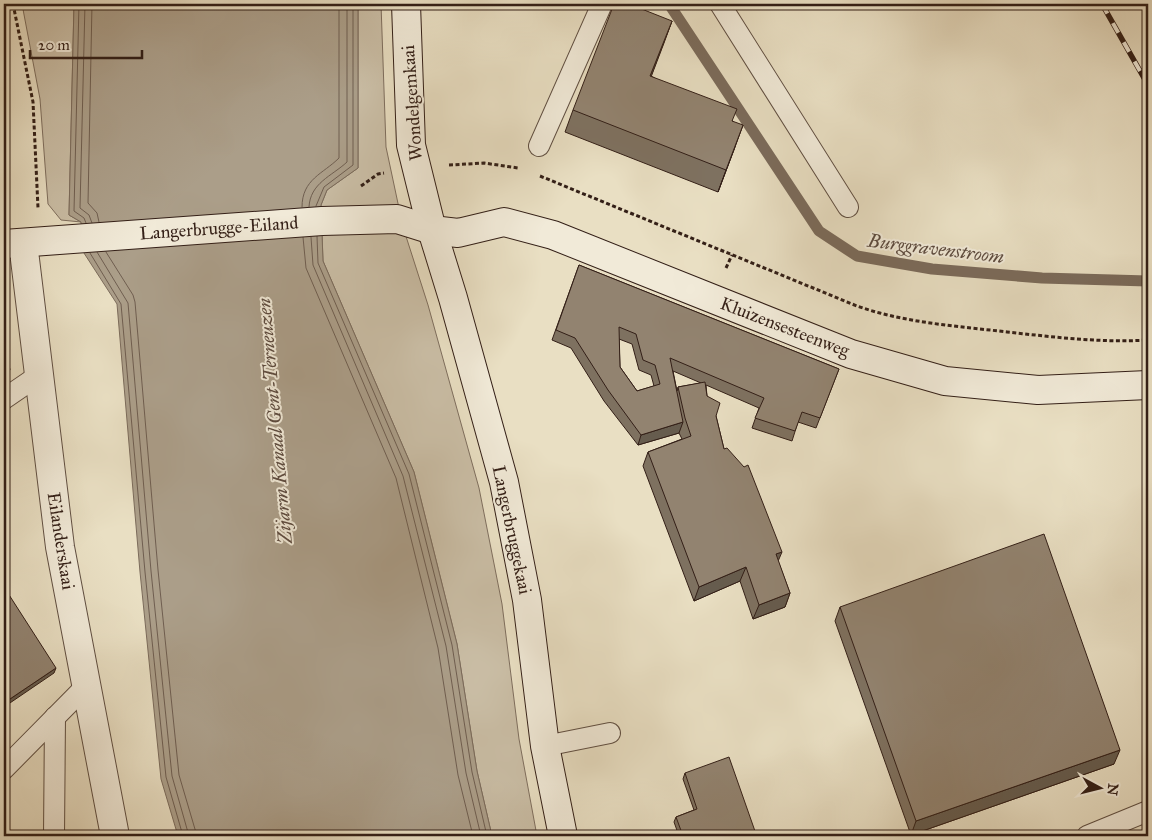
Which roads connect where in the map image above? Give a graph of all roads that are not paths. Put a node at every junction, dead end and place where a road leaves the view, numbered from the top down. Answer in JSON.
{"nodes":[{"id":1,"x":406,"y":4,"type":"edge"},
{"id":2,"x":602,"y":4,"type":"edge"},
{"id":3,"x":720,"y":4,"type":"edge"},
{"id":4,"x":539,"y":146,"type":"dead end"},
{"id":5,"x":848,"y":207,"type":"dead end"},
{"id":6,"x":432,"y":230,"type":"junction"},
{"id":7,"x":22,"y":243,"type":"edge"},
{"id":8,"x":39,"y":375,"type":"junction"},
{"id":9,"x":1148,"y":385,"type":"edge"},
{"id":10,"x":4,"y":399,"type":"edge"},
{"id":11,"x":86,"y":686,"type":"junction"},
{"id":12,"x":55,"y":717,"type":"junction"},
{"id":13,"x":610,"y":733,"type":"dead end"},
{"id":14,"x":545,"y":746,"type":"junction"},
{"id":15,"x":4,"y":769,"type":"edge"},
{"id":16,"x":1148,"y":811,"type":"edge"},
{"id":17,"x":54,"y":836,"type":"edge"},
{"id":18,"x":115,"y":836,"type":"edge"},
{"id":19,"x":563,"y":836,"type":"edge"},
{"id":20,"x":1087,"y":836,"type":"edge"}],
"edges":[{"from":1,"to":6,"type":"main road","name":"Wondelgemkaai"},
{"from":2,"to":4,"type":"lane"},
{"from":3,"to":5,"type":"lane"},
{"from":6,"to":7,"type":"main road","name":"Langerbrugge-Eiland"},
{"from":6,"to":9,"type":"main road","name":"Kluizensesteenweg"},
{"from":6,"to":14,"type":"main road","name":"Langerbruggekaai"},
{"from":7,"to":8,"type":"main road","name":"Eilanderskaai"},
{"from":8,"to":10,"type":"lane"},
{"from":8,"to":11,"type":"main road","name":"Eilanderskaai"},
{"from":11,"to":12,"type":"lane"},
{"from":11,"to":18,"type":"main road","name":"Eilanderskaai"},
{"from":12,"to":15,"type":"lane"},
{"from":12,"to":17,"type":"lane"},
{"from":13,"to":14,"type":"lane"},
{"from":14,"to":19,"type":"main road","name":"Langerbruggekaai"},
{"from":16,"to":20,"type":"lane"}]}
